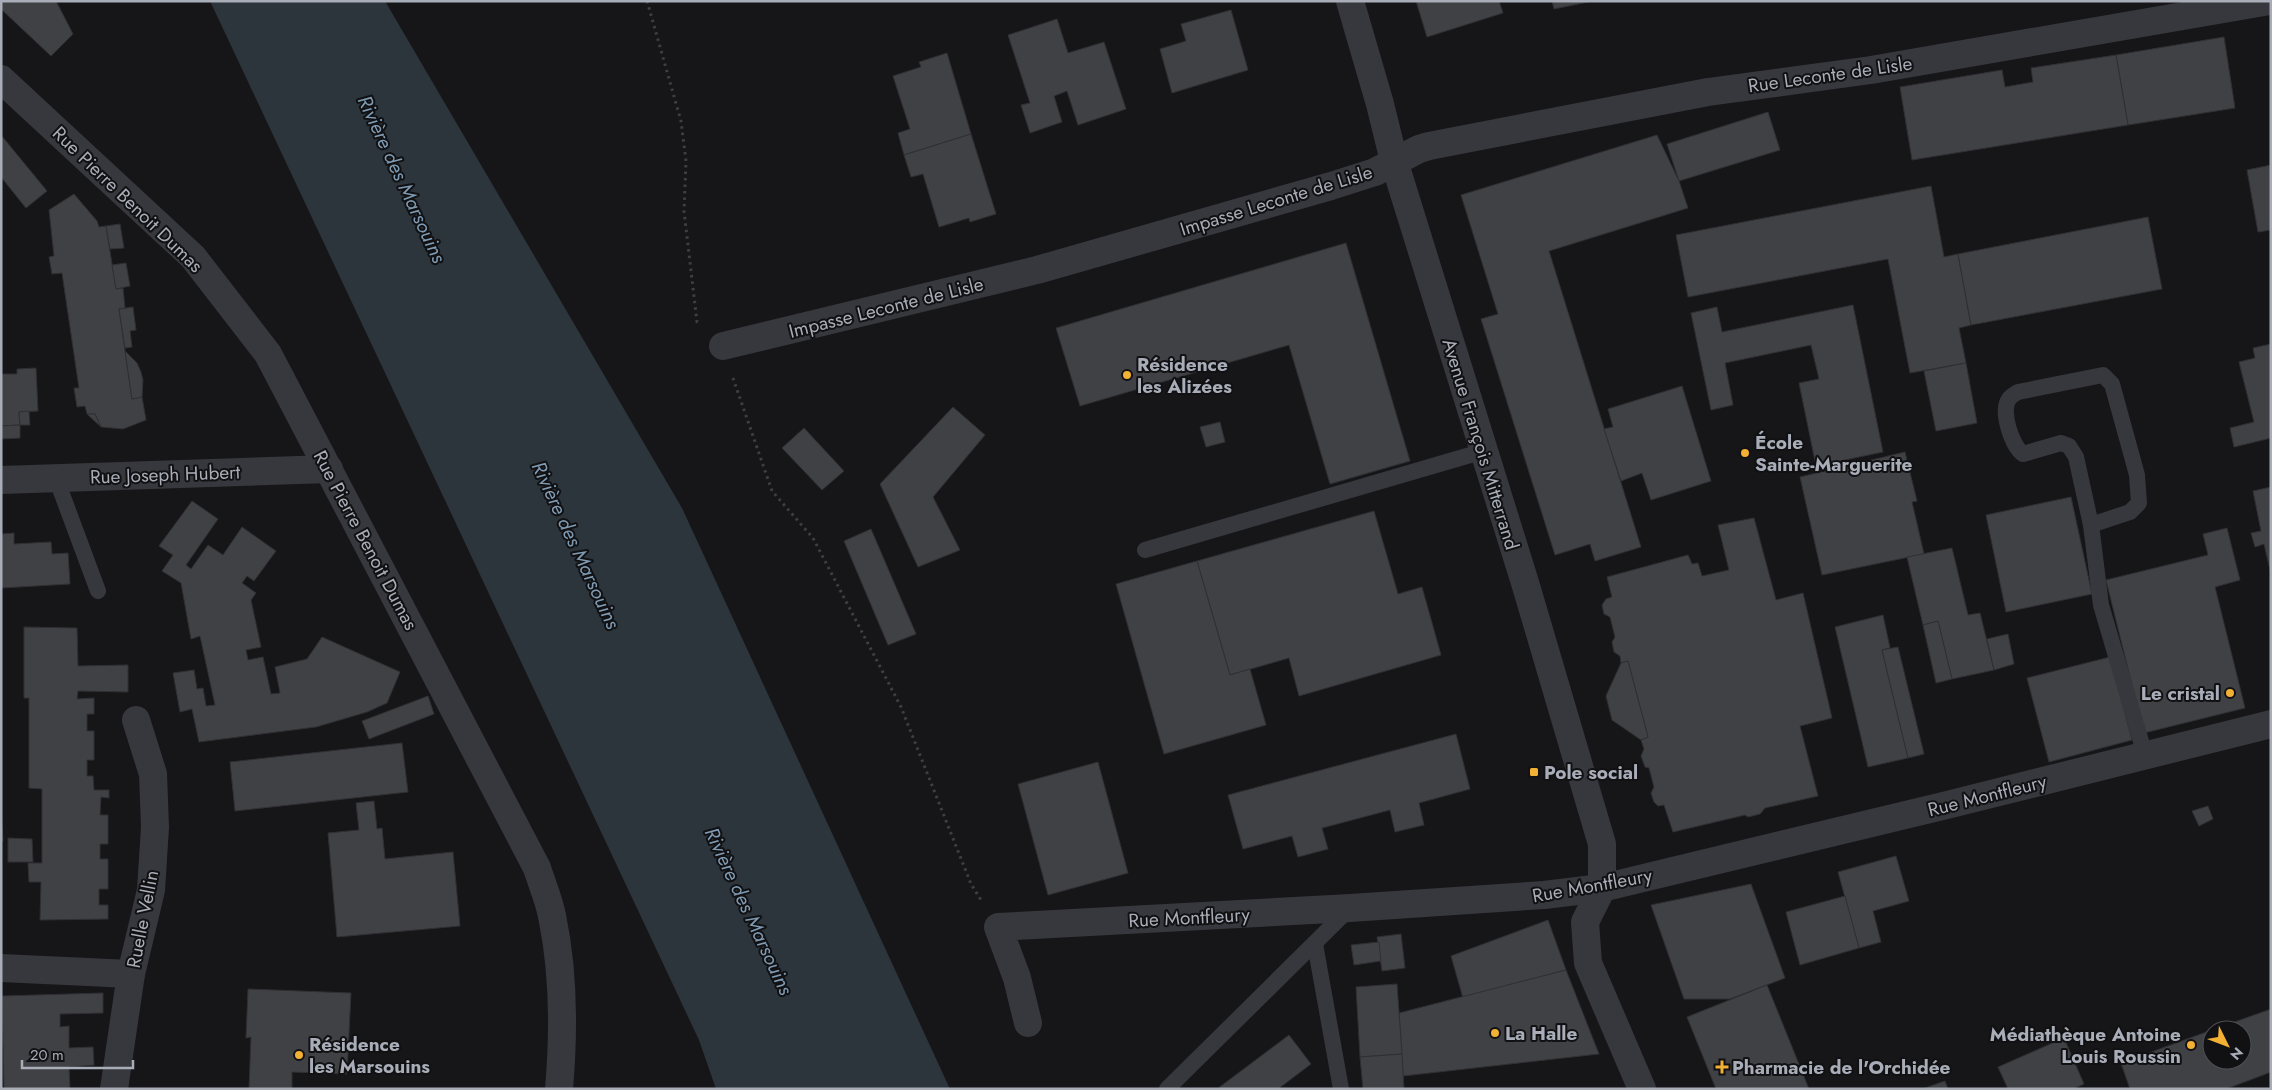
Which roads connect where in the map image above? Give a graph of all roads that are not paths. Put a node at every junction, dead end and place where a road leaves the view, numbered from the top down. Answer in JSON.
{"nodes":[{"id":1,"x":1350,"y":1,"type":"edge"},
{"id":2,"x":2270,"y":1,"type":"edge"},
{"id":3,"x":1,"y":80,"type":"edge"},
{"id":4,"x":1394,"y":162,"type":"junction"},
{"id":5,"x":723,"y":346,"type":"road end"},
{"id":6,"x":1484,"y":451,"type":"junction"},
{"id":7,"x":329,"y":469,"type":"junction"},
{"id":8,"x":56,"y":478,"type":"junction"},
{"id":9,"x":1,"y":480,"type":"edge"},
{"id":10,"x":2091,"y":525,"type":"junction"},
{"id":11,"x":1145,"y":550,"type":"dead end"},
{"id":12,"x":98,"y":591,"type":"dead end"},
{"id":13,"x":136,"y":720,"type":"dead end"},
{"id":14,"x":2271,"y":724,"type":"edge"},
{"id":15,"x":2145,"y":755,"type":"junction"},
{"id":16,"x":1602,"y":888,"type":"junction"},
{"id":17,"x":1350,"y":908,"type":"junction"},
{"id":18,"x":1315,"y":944,"type":"junction"},
{"id":19,"x":1,"y":968,"type":"edge"},
{"id":20,"x":131,"y":974,"type":"junction"},
{"id":21,"x":1028,"y":1023,"type":"dead end"},
{"id":22,"x":114,"y":1089,"type":"edge"},
{"id":23,"x":559,"y":1089,"type":"edge"},
{"id":24,"x":1167,"y":1089,"type":"edge"},
{"id":25,"x":1340,"y":1089,"type":"edge"},
{"id":26,"x":1642,"y":1089,"type":"edge"}],
"edges":[{"from":1,"to":4,"type":"street","name":"Avenue François Mitterrand"},
{"from":2,"to":4,"type":"street","name":"Rue Leconte de Lisle"},
{"from":3,"to":7,"type":"street","name":"Rue Pierre Benoit Dumas"},
{"from":4,"to":5,"type":"street","name":"Impasse Leconte de Lisle"},
{"from":4,"to":6,"type":"street","name":"Avenue François Mitterrand"},
{"from":6,"to":11,"type":"lane"},
{"from":6,"to":16,"type":"street","name":"Avenue François Mitterrand"},
{"from":7,"to":8,"type":"street","name":"Rue Joseph Hubert"},
{"from":7,"to":23,"type":"street","name":"Rue Pierre Benoit Dumas"},
{"from":8,"to":9,"type":"street","name":"Rue Joseph Hubert"},
{"from":8,"to":12,"type":"lane"},
{"from":10,"to":10,"type":"lane"},
{"from":10,"to":15,"type":"lane"},
{"from":13,"to":20,"type":"street","name":"Ruelle Vellin"},
{"from":14,"to":15,"type":"street","name":"Rue Montfleury"},
{"from":15,"to":16,"type":"street","name":"Rue Montfleury"},
{"from":16,"to":17,"type":"street","name":"Rue Montfleury"},
{"from":16,"to":26,"type":"street"},
{"from":17,"to":18,"type":"lane"},
{"from":17,"to":21,"type":"street","name":"Rue Montfleury"},
{"from":18,"to":24,"type":"lane"},
{"from":18,"to":25,"type":"lane"},
{"from":19,"to":20,"type":"street"},
{"from":20,"to":22,"type":"street","name":"Ruelle Vellin"}]}
